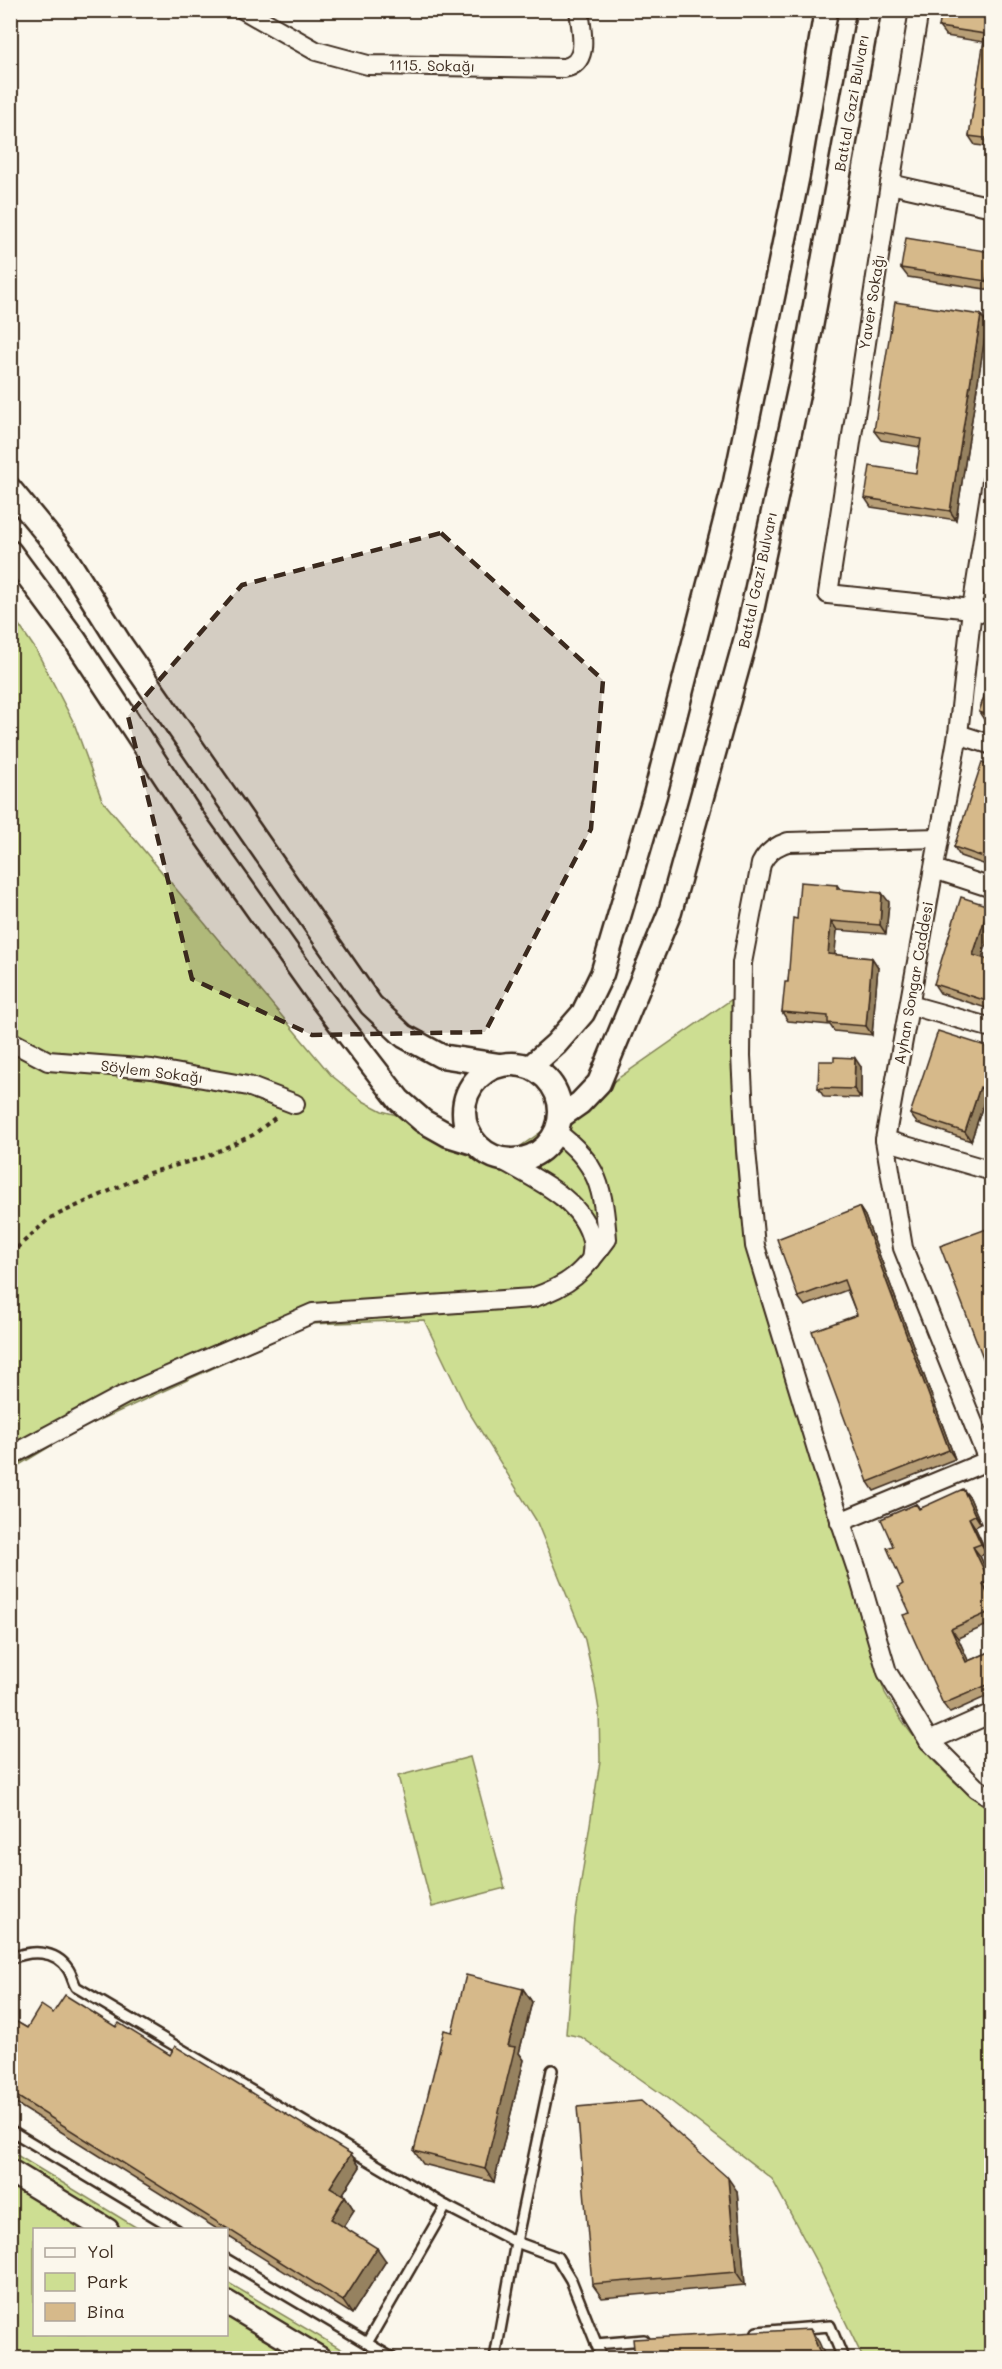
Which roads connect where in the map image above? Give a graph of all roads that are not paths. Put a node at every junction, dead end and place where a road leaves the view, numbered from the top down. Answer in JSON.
{"nodes":[{"id":1,"x":244,"y":10,"type":"edge"},
{"id":2,"x":579,"y":10,"type":"edge"},
{"id":3,"x":826,"y":10,"type":"edge"},
{"id":4,"x":868,"y":10,"type":"edge"},
{"id":5,"x":919,"y":10,"type":"edge"},
{"id":6,"x":890,"y":184,"type":"junction"},
{"id":7,"x":992,"y":207,"type":"edge"},
{"id":8,"x":992,"y":481,"type":"edge"},
{"id":9,"x":10,"y":489,"type":"edge"},
{"id":10,"x":10,"y":552,"type":"edge"},
{"id":11,"x":985,"y":561,"type":"edge"},
{"id":12,"x":972,"y":609,"type":"junction"},
{"id":13,"x":992,"y":615,"type":"edge"},
{"id":14,"x":958,"y":734,"type":"junction"},
{"id":15,"x":992,"y":745,"type":"edge"},
{"id":16,"x":939,"y":838,"type":"junction"},
{"id":17,"x":934,"y":869,"type":"junction"},
{"id":18,"x":992,"y":888,"type":"edge"},
{"id":19,"x":910,"y":1005,"type":"junction"},
{"id":20,"x":992,"y":1028,"type":"edge"},
{"id":21,"x":10,"y":1041,"type":"edge"},
{"id":22,"x":499,"y":1065,"type":"junction"},
{"id":23,"x":530,"y":1067,"type":"junction"},
{"id":24,"x":295,"y":1104,"type":"road end"},
{"id":25,"x":558,"y":1124,"type":"junction"},
{"id":26,"x":885,"y":1140,"type":"junction"},
{"id":27,"x":474,"y":1143,"type":"junction"},
{"id":28,"x":502,"y":1160,"type":"junction"},
{"id":29,"x":992,"y":1171,"type":"edge"},
{"id":30,"x":591,"y":1260,"type":"junction"},
{"id":31,"x":10,"y":1456,"type":"edge"},
{"id":32,"x":990,"y":1463,"type":"edge"},
{"id":33,"x":840,"y":1522,"type":"junction"},
{"id":34,"x":992,"y":1713,"type":"edge"},
{"id":35,"x":928,"y":1742,"type":"junction"},
{"id":36,"x":992,"y":1798,"type":"edge"},
{"id":37,"x":10,"y":1959,"type":"edge"},
{"id":38,"x":552,"y":2070,"type":"dead end"},
{"id":39,"x":10,"y":2130,"type":"edge"},
{"id":40,"x":10,"y":2171,"type":"edge"},
{"id":41,"x":446,"y":2206,"type":"junction"},
{"id":42,"x":105,"y":2228,"type":"edge"},
{"id":43,"x":175,"y":2228,"type":"edge"},
{"id":44,"x":516,"y":2242,"type":"junction"},
{"id":45,"x":228,"y":2260,"type":"edge"},
{"id":46,"x":228,"y":2303,"type":"edge"},
{"id":47,"x":748,"y":2332,"type":"edge"},
{"id":48,"x":654,"y":2339,"type":"edge"},
{"id":49,"x":367,"y":2343,"type":"junction"},
{"id":50,"x":596,"y":2344,"type":"junction"},
{"id":51,"x":319,"y":2358,"type":"edge"},
{"id":52,"x":392,"y":2358,"type":"edge"},
{"id":53,"x":495,"y":2358,"type":"edge"},
{"id":54,"x":602,"y":2358,"type":"edge"},
{"id":55,"x":843,"y":2358,"type":"edge"}],
"edges":[{"from":1,"to":2,"type":"street","name":"1115. Sokağı"},
{"from":3,"to":23,"type":"street"},
{"from":4,"to":25,"type":"street","name":"Battal Gazi Bulvarı"},
{"from":5,"to":6,"type":"street","name":"Yaver Sokağı"},
{"from":6,"to":7,"type":"street"},
{"from":6,"to":12,"type":"street","name":"Yaver Sokağı"},
{"from":8,"to":11,"type":"street","name":"Ayhan Songar Caddesi"},
{"from":9,"to":22,"type":"street"},
{"from":10,"to":27,"type":"street"},
{"from":11,"to":12,"type":"street","name":"Ayhan Songar Caddesi"},
{"from":12,"to":13,"type":"street"},
{"from":12,"to":14,"type":"street","name":"Ayhan Songar Caddesi"},
{"from":14,"to":15,"type":"street"},
{"from":14,"to":16,"type":"street","name":"Ayhan Songar Caddesi"},
{"from":16,"to":17,"type":"street","name":"Ayhan Songar Caddesi"},
{"from":16,"to":33,"type":"street"},
{"from":17,"to":18,"type":"street"},
{"from":17,"to":19,"type":"street","name":"Ayhan Songar Caddesi"},
{"from":19,"to":20,"type":"street"},
{"from":19,"to":26,"type":"street","name":"Ayhan Songar Caddesi"},
{"from":21,"to":24,"type":"street","name":"Söylem Sokağı"},
{"from":22,"to":23,"type":"street"},
{"from":22,"to":27,"type":"street"},
{"from":23,"to":25,"type":"street"},
{"from":25,"to":28,"type":"street"},
{"from":25,"to":30,"type":"street"},
{"from":26,"to":29,"type":"street"},
{"from":26,"to":32,"type":"street","name":"Ayhan Songar Caddesi"},
{"from":27,"to":28,"type":"street"},
{"from":28,"to":30,"type":"street"},
{"from":30,"to":31,"type":"street"},
{"from":32,"to":33,"type":"street"},
{"from":33,"to":35,"type":"street"},
{"from":34,"to":35,"type":"street"},
{"from":35,"to":36,"type":"street"},
{"from":37,"to":41,"type":"lane"},
{"from":38,"to":44,"type":"lane"},
{"from":39,"to":43,"type":"lane"},
{"from":40,"to":42,"type":"street"},
{"from":41,"to":44,"type":"lane"},
{"from":41,"to":49,"type":"lane"},
{"from":44,"to":50,"type":"lane"},
{"from":44,"to":53,"type":"lane"},
{"from":45,"to":49,"type":"lane"},
{"from":46,"to":51,"type":"street"},
{"from":47,"to":55,"type":"lane"},
{"from":48,"to":50,"type":"lane"},
{"from":49,"to":52,"type":"lane"},
{"from":50,"to":54,"type":"lane"}]}
